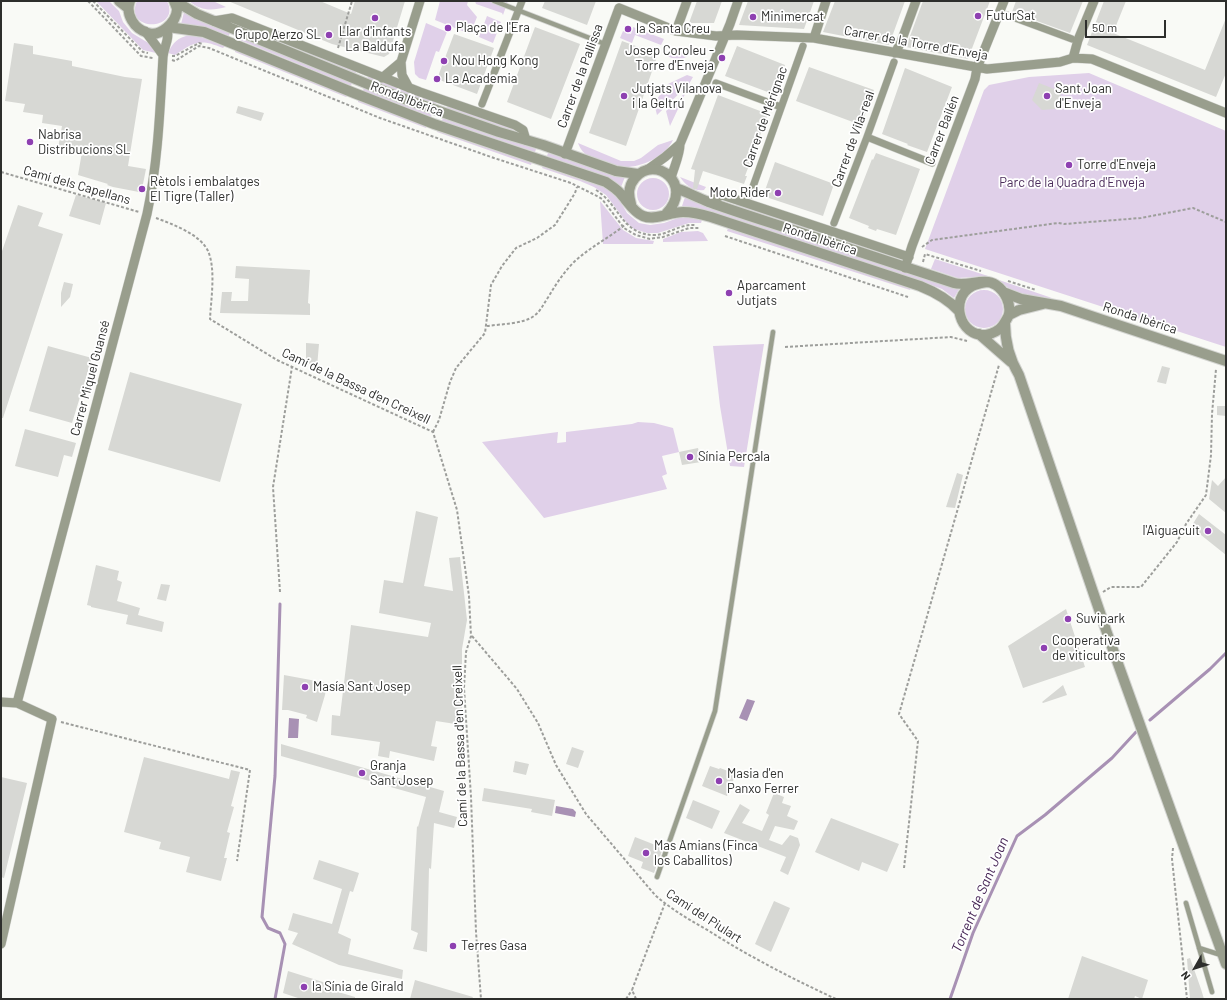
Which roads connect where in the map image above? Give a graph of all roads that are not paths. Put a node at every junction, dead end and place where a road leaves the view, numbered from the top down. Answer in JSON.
{"nodes":[{"id":1,"x":119,"y":1,"type":"edge"},
{"id":2,"x":175,"y":1,"type":"edge"},
{"id":3,"x":420,"y":1,"type":"edge"},
{"id":4,"x":494,"y":1,"type":"edge"},
{"id":5,"x":522,"y":1,"type":"edge"},
{"id":6,"x":687,"y":1,"type":"edge"},
{"id":7,"x":738,"y":1,"type":"edge"},
{"id":8,"x":826,"y":1,"type":"edge"},
{"id":9,"x":916,"y":1,"type":"edge"},
{"id":10,"x":1004,"y":1,"type":"edge"},
{"id":11,"x":1094,"y":1,"type":"edge"},
{"id":12,"x":129,"y":4,"type":"edge"},
{"id":13,"x":618,"y":5,"type":"edge"},
{"id":14,"x":518,"y":10,"type":"junction"},
{"id":15,"x":1007,"y":15,"type":"dead end"},
{"id":16,"x":214,"y":21,"type":"junction"},
{"id":17,"x":168,"y":27,"type":"junction"},
{"id":18,"x":145,"y":31,"type":"junction"},
{"id":19,"x":676,"y":31,"type":"junction"},
{"id":20,"x":724,"y":36,"type":"junction"},
{"id":21,"x":814,"y":38,"type":"junction"},
{"id":22,"x":1072,"y":39,"type":"dead end"},
{"id":23,"x":605,"y":44,"type":"junction"},
{"id":24,"x":803,"y":46,"type":"dead end"},
{"id":25,"x":163,"y":57,"type":"junction"},
{"id":26,"x":894,"y":57,"type":"junction"},
{"id":27,"x":1073,"y":58,"type":"junction"},
{"id":28,"x":401,"y":62,"type":"junction"},
{"id":29,"x":977,"y":68,"type":"junction"},
{"id":30,"x":382,"y":78,"type":"junction"},
{"id":31,"x":716,"y":84,"type":"dead end"},
{"id":32,"x":409,"y":88,"type":"junction"},
{"id":33,"x":482,"y":104,"type":"dead end"},
{"id":34,"x":782,"y":107,"type":"junction"},
{"id":35,"x":1226,"y":113,"type":"edge"},
{"id":36,"x":867,"y":137,"type":"junction"},
{"id":37,"x":526,"y":140,"type":"junction"},
{"id":38,"x":680,"y":144,"type":"junction"},
{"id":39,"x":565,"y":154,"type":"junction"},
{"id":40,"x":932,"y":163,"type":"dead end"},
{"id":41,"x":643,"y":172,"type":"junction"},
{"id":42,"x":671,"y":178,"type":"junction"},
{"id":43,"x":676,"y":188,"type":"junction"},
{"id":44,"x":750,"y":195,"type":"dead end"},
{"id":45,"x":708,"y":202,"type":"junction"},
{"id":46,"x":631,"y":205,"type":"junction"},
{"id":47,"x":666,"y":214,"type":"junction"},
{"id":48,"x":834,"y":223,"type":"dead end"},
{"id":49,"x":909,"y":257,"type":"junction"},
{"id":50,"x":905,"y":268,"type":"junction"},
{"id":51,"x":987,"y":282,"type":"junction"},
{"id":52,"x":1003,"y":292,"type":"junction"},
{"id":53,"x":1046,"y":303,"type":"junction"},
{"id":54,"x":958,"y":311,"type":"junction"},
{"id":55,"x":1007,"y":319,"type":"junction"},
{"id":56,"x":773,"y":332,"type":"dead end"},
{"id":57,"x":979,"y":334,"type":"junction"},
{"id":58,"x":1222,"y":359,"type":"edge"},
{"id":59,"x":1011,"y":362,"type":"junction"},
{"id":60,"x":1,"y":702,"type":"edge"},
{"id":61,"x":16,"y":703,"type":"junction"},
{"id":62,"x":657,"y":877,"type":"dead end"},
{"id":63,"x":1186,"y":903,"type":"dead end"},
{"id":64,"x":1,"y":944,"type":"edge"},
{"id":65,"x":1199,"y":948,"type":"junction"},
{"id":66,"x":1224,"y":960,"type":"edge"},
{"id":67,"x":1212,"y":992,"type":"dead end"}],
"edges":[{"from":1,"to":12,"type":"street"},
{"from":2,"to":16,"type":"street","name":"Ronda Ibèrica"},
{"from":2,"to":17,"type":"street","name":"Ronda Ibèrica"},
{"from":3,"to":28,"type":"street"},
{"from":4,"to":14,"type":"lane"},
{"from":5,"to":14,"type":"street"},
{"from":6,"to":19,"type":"street"},
{"from":7,"to":20,"type":"street"},
{"from":8,"to":21,"type":"street"},
{"from":9,"to":26,"type":"street"},
{"from":10,"to":29,"type":"street","name":"Carrer Bailén"},
{"from":11,"to":27,"type":"street"},
{"from":12,"to":18,"type":"street"},
{"from":13,"to":19,"type":"street","name":"Carrer de la Torre d'Enveja"},
{"from":13,"to":23,"type":"street","name":"Carrer de la Pallissa"},
{"from":14,"to":23,"type":"lane"},
{"from":14,"to":33,"type":"street"},
{"from":15,"to":22,"type":"street"},
{"from":16,"to":30,"type":"street","name":"Ronda Ibèrica"},
{"from":16,"to":37,"type":"street","name":"Ronda Ibèrica"},
{"from":17,"to":18,"type":"street","name":"Ronda Ibèrica"},
{"from":17,"to":25,"type":"street","name":"Carrer Miquel Guansé"},
{"from":17,"to":46,"type":"street","name":"Ronda Ibèrica"},
{"from":18,"to":25,"type":"street"},
{"from":19,"to":20,"type":"street","name":"Carrer de la Torre d'Enveja"},
{"from":20,"to":21,"type":"street","name":"Carrer de la Torre d'Enveja"},
{"from":20,"to":38,"type":"street"},
{"from":21,"to":26,"type":"street","name":"Carrer de la Torre d'Enveja"},
{"from":23,"to":39,"type":"street","name":"Carrer de la Pallissa"},
{"from":24,"to":34,"type":"street","name":"Carrer de Mérignac"},
{"from":25,"to":61,"type":"street","name":"Carrer Miquel Guansé"},
{"from":26,"to":29,"type":"street","name":"Carrer de la Torre d'Enveja"},
{"from":26,"to":36,"type":"street","name":"Carrer de Vila-real"},
{"from":27,"to":29,"type":"street","name":"Carrer de la Torre d'Enveja"},
{"from":27,"to":35,"type":"street","name":"Carrer de la Torre d'Enveja"},
{"from":28,"to":30,"type":"street"},
{"from":28,"to":32,"type":"street"},
{"from":29,"to":49,"type":"street","name":"Carrer Bailén"},
{"from":30,"to":32,"type":"street","name":"Ronda Ibèrica"},
{"from":31,"to":34,"type":"street"},
{"from":32,"to":37,"type":"street","name":"Ronda Ibèrica"},
{"from":34,"to":44,"type":"street","name":"Carrer de Mérignac"},
{"from":36,"to":40,"type":"street"},
{"from":36,"to":48,"type":"street","name":"Carrer de Vila-real"},
{"from":37,"to":39,"type":"street","name":"Ronda Ibèrica"},
{"from":38,"to":41,"type":"street"},
{"from":38,"to":42,"type":"street"},
{"from":39,"to":41,"type":"street","name":"Ronda Ibèrica"},
{"from":41,"to":42,"type":"street","name":"Ronda Ibèrica"},
{"from":41,"to":46,"type":"street"},
{"from":42,"to":43,"type":"street"},
{"from":43,"to":45,"type":"street","name":"Ronda Ibèrica"},
{"from":43,"to":47,"type":"street"},
{"from":45,"to":49,"type":"street","name":"Ronda Ibèrica"},
{"from":45,"to":50,"type":"street","name":"Ronda Ibèrica"},
{"from":46,"to":47,"type":"street","name":"Ronda Ibèrica"},
{"from":47,"to":54,"type":"street","name":"Ronda Ibèrica"},
{"from":49,"to":50,"type":"street","name":"Carrer Bailén"},
{"from":50,"to":51,"type":"street","name":"Ronda Ibèrica"},
{"from":51,"to":52,"type":"street","name":"Ronda Ibèrica"},
{"from":51,"to":54,"type":"street"},
{"from":52,"to":53,"type":"street","name":"Ronda Ibèrica"},
{"from":52,"to":55,"type":"street"},
{"from":53,"to":55,"type":"street","name":"Ronda Ibèrica"},
{"from":53,"to":58,"type":"street","name":"Ronda Ibèrica"},
{"from":54,"to":57,"type":"street","name":"Ronda Ibèrica"},
{"from":55,"to":57,"type":"street","name":"Ronda Ibèrica"},
{"from":55,"to":59,"type":"street"},
{"from":56,"to":62,"type":"lane"},
{"from":57,"to":59,"type":"street"},
{"from":59,"to":66,"type":"street"},
{"from":60,"to":61,"type":"street"},
{"from":61,"to":64,"type":"street"},
{"from":63,"to":65,"type":"lane"},
{"from":65,"to":66,"type":"lane"},
{"from":65,"to":67,"type":"lane"}]}
